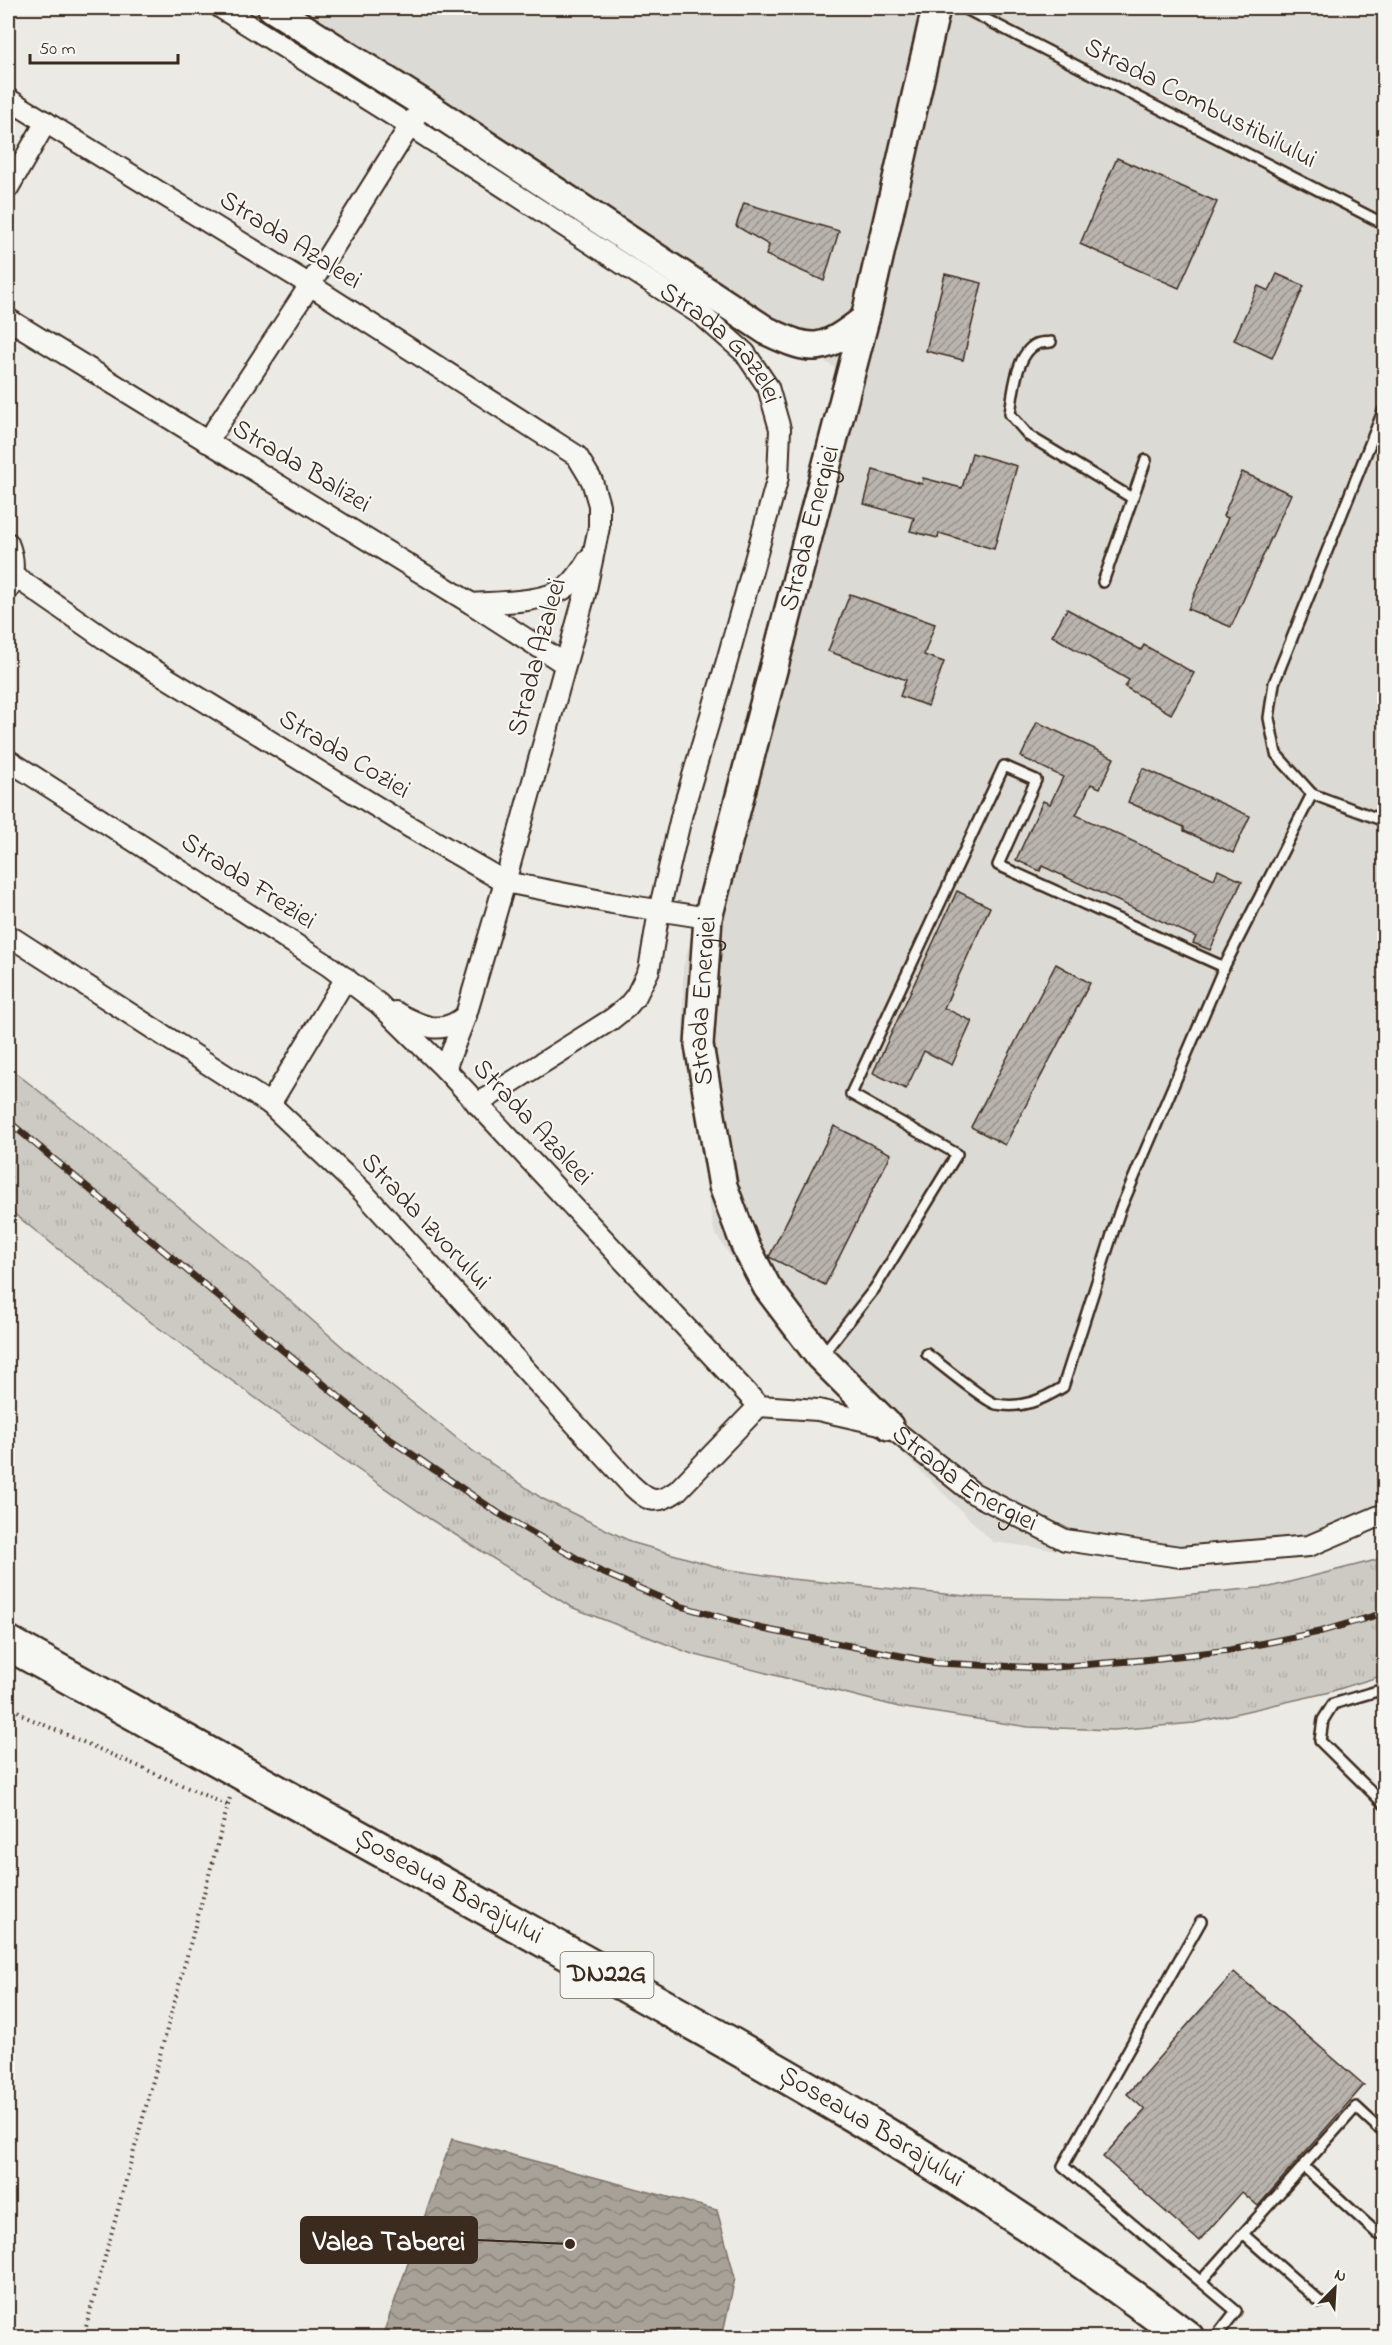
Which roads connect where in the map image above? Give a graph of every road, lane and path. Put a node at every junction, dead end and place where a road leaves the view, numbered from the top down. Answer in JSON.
{"nodes":[{"id":1,"x":221,"y":8,"type":"edge"},
{"id":2,"x":272,"y":8,"type":"edge"},
{"id":3,"x":936,"y":8,"type":"edge"},
{"id":4,"x":964,"y":8,"type":"edge"},
{"id":5,"x":8,"y":99,"type":"edge"},
{"id":6,"x":417,"y":115,"type":"junction"},
{"id":7,"x":46,"y":122,"type":"junction"},
{"id":8,"x":8,"y":188,"type":"edge"},
{"id":9,"x":1384,"y":224,"type":"edge"},
{"id":10,"x":310,"y":285,"type":"junction"},
{"id":11,"x":8,"y":319,"type":"edge"},
{"id":12,"x":865,"y":319,"type":"junction"},
{"id":13,"x":1051,"y":342,"type":"dead end"},
{"id":14,"x":1384,"y":409,"type":"edge"},
{"id":15,"x":207,"y":442,"type":"junction"},
{"id":16,"x":1146,"y":460,"type":"dead end"},
{"id":17,"x":1132,"y":498,"type":"junction"},
{"id":18,"x":8,"y":543,"type":"edge"},
{"id":19,"x":593,"y":552,"type":"junction"},
{"id":20,"x":10,"y":582,"type":"edge"},
{"id":21,"x":1103,"y":582,"type":"dead end"},
{"id":22,"x":472,"y":604,"type":"junction"},
{"id":23,"x":565,"y":664,"type":"junction"},
{"id":24,"x":8,"y":760,"type":"edge"},
{"id":25,"x":1312,"y":794,"type":"junction"},
{"id":26,"x":1384,"y":821,"type":"edge"},
{"id":27,"x":505,"y":882,"type":"junction"},
{"id":28,"x":659,"y":910,"type":"junction"},
{"id":29,"x":708,"y":918,"type":"junction"},
{"id":30,"x":8,"y":935,"type":"edge"},
{"id":31,"x":1224,"y":967,"type":"junction"},
{"id":32,"x":346,"y":978,"type":"junction"},
{"id":33,"x":379,"y":1004,"type":"junction"},
{"id":34,"x":466,"y":1015,"type":"junction"},
{"id":35,"x":445,"y":1069,"type":"junction"},
{"id":36,"x":270,"y":1104,"type":"junction"},
{"id":37,"x":477,"y":1104,"type":"junction"},
{"id":38,"x":927,"y":1354,"type":"dead end"},
{"id":39,"x":820,"y":1357,"type":"junction"},
{"id":40,"x":759,"y":1406,"type":"junction"},
{"id":41,"x":889,"y":1426,"type":"junction"},
{"id":42,"x":1384,"y":1514,"type":"edge"},
{"id":43,"x":8,"y":1643,"type":"edge"},
{"id":44,"x":1384,"y":1689,"type":"edge"},
{"id":45,"x":8,"y":1704,"type":"edge"},
{"id":46,"x":237,"y":1770,"type":"junction"},
{"id":47,"x":1384,"y":1804,"type":"edge"},
{"id":48,"x":227,"y":1805,"type":"junction"},
{"id":49,"x":1201,"y":1921,"type":"dead end"},
{"id":50,"x":1384,"y":2133,"type":"edge"},
{"id":51,"x":1304,"y":2166,"type":"junction"},
{"id":52,"x":1243,"y":2234,"type":"junction"},
{"id":53,"x":1378,"y":2234,"type":"dead end"},
{"id":54,"x":1201,"y":2281,"type":"junction"},
{"id":55,"x":1320,"y":2302,"type":"dead end"},
{"id":56,"x":83,"y":2337,"type":"edge"},
{"id":57,"x":1187,"y":2337,"type":"edge"},
{"id":58,"x":1215,"y":2337,"type":"edge"}],
"edges":[{"from":1,"to":6,"type":"street","name":"Strada Gazelei"},
{"from":2,"to":6,"type":"street","name":"Strada Gazelei"},
{"from":3,"to":12,"type":"street","name":"Strada Energiei"},
{"from":4,"to":9,"type":"lane","name":"Strada Combustibilului"},
{"from":5,"to":7,"type":"street","name":"Strada Azaleei"},
{"from":6,"to":10,"type":"street"},
{"from":6,"to":12,"type":"street","name":"Strada Gazelei"},
{"from":6,"to":28,"type":"street","name":"Strada Gazelei"},
{"from":7,"to":8,"type":"street"},
{"from":7,"to":10,"type":"street","name":"Strada Azaleei"},
{"from":10,"to":15,"type":"street"},
{"from":10,"to":19,"type":"street","name":"Strada Azaleei"},
{"from":11,"to":15,"type":"street","name":"Strada Balizei"},
{"from":12,"to":29,"type":"street","name":"Strada Energiei"},
{"from":13,"to":17,"type":"lane"},
{"from":14,"to":25,"type":"lane"},
{"from":15,"to":22,"type":"street","name":"Strada Balizei"},
{"from":16,"to":17,"type":"lane"},
{"from":17,"to":21,"type":"lane"},
{"from":18,"to":20,"type":"street","name":"Strada Coziei"},
{"from":19,"to":22,"type":"street","name":"Strada Azaleei"},
{"from":19,"to":23,"type":"street","name":"Strada Azaleei"},
{"from":20,"to":27,"type":"street","name":"Strada Coziei"},
{"from":22,"to":23,"type":"street","name":"Strada Balizei"},
{"from":23,"to":27,"type":"street","name":"Strada Azaleei"},
{"from":24,"to":32,"type":"street","name":"Strada Freziei"},
{"from":25,"to":26,"type":"lane"},
{"from":25,"to":31,"type":"lane"},
{"from":27,"to":28,"type":"street","name":"Strada Coziei"},
{"from":27,"to":34,"type":"street","name":"Strada Azaleei"},
{"from":28,"to":29,"type":"street","name":"Strada Coziei"},
{"from":28,"to":37,"type":"street","name":"Strada Gazelei"},
{"from":29,"to":39,"type":"street","name":"Strada Energiei"},
{"from":30,"to":36,"type":"street","name":"Strada Izvorului"},
{"from":31,"to":38,"type":"lane"},
{"from":31,"to":39,"type":"lane"},
{"from":32,"to":33,"type":"street","name":"Strada Freziei"},
{"from":32,"to":36,"type":"street"},
{"from":33,"to":34,"type":"street"},
{"from":33,"to":35,"type":"street","name":"Strada Freziei"},
{"from":34,"to":35,"type":"street","name":"Strada Azaleei"},
{"from":35,"to":37,"type":"street","name":"Strada Azaleei"},
{"from":36,"to":40,"type":"street","name":"Strada Izvorului"},
{"from":37,"to":40,"type":"street","name":"Strada Azaleei"},
{"from":39,"to":41,"type":"street","name":"Strada Energiei"},
{"from":40,"to":41,"type":"street"},
{"from":41,"to":42,"type":"street","name":"Strada Energiei"},
{"from":43,"to":46,"type":"highway","name":"Șoseaua Barajului","number":"DN22G"},
{"from":44,"to":47,"type":"lane"},
{"from":45,"to":48,"type":"path"},
{"from":46,"to":48,"type":"path"},
{"from":46,"to":57,"type":"highway","name":"Șoseaua Barajului","number":"DN22G"},
{"from":48,"to":56,"type":"path"},
{"from":49,"to":54,"type":"lane"},
{"from":50,"to":51,"type":"lane"},
{"from":51,"to":52,"type":"lane"},
{"from":51,"to":53,"type":"lane"},
{"from":52,"to":54,"type":"lane"},
{"from":52,"to":55,"type":"lane"},
{"from":54,"to":58,"type":"lane"}]}
